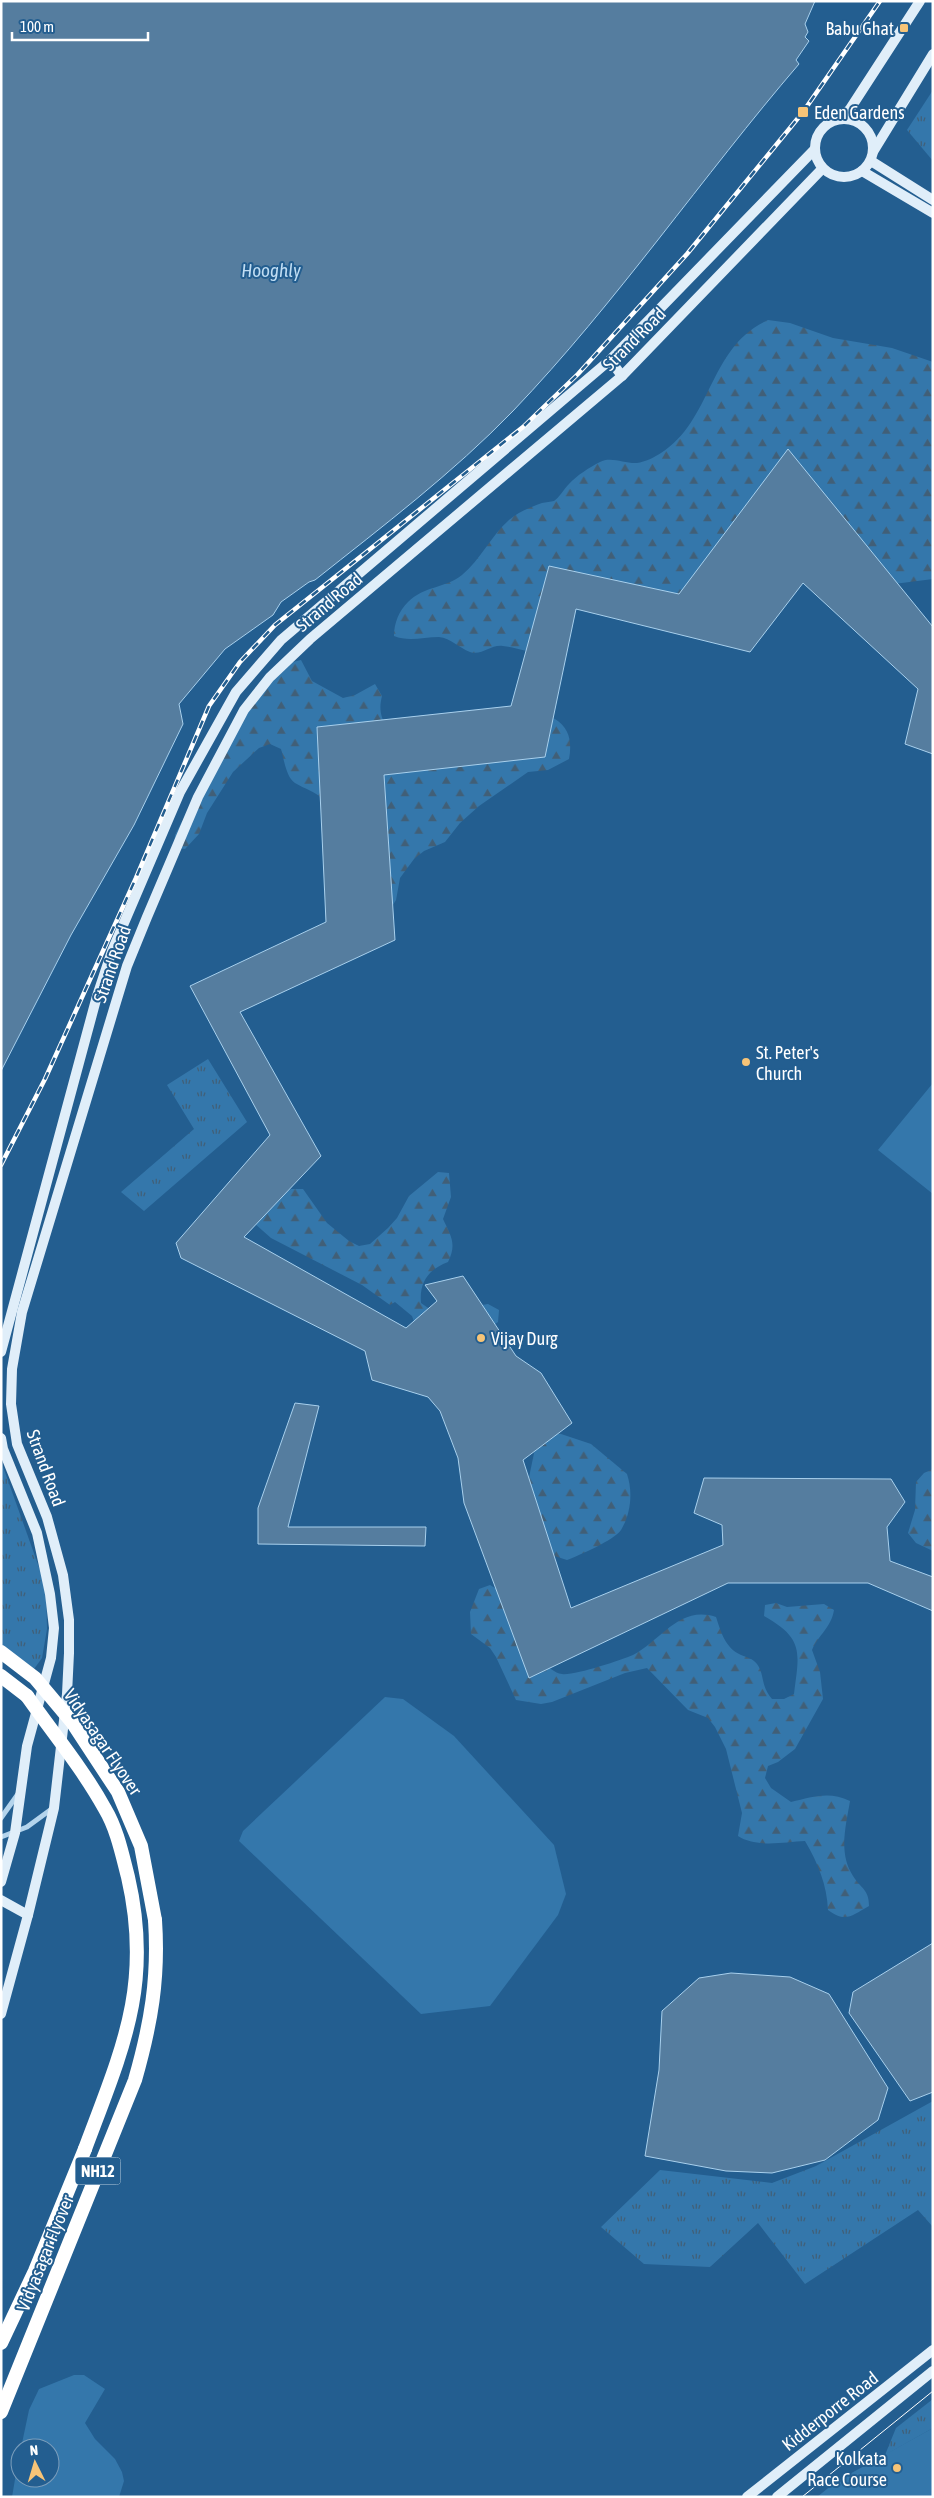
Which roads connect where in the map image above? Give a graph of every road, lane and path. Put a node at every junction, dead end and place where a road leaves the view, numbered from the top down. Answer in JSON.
{"nodes":[{"id":1,"x":920,"y":1,"type":"edge"},
{"id":2,"x":933,"y":54,"type":"edge"},
{"id":3,"x":840,"y":119,"type":"junction"},
{"id":4,"x":814,"y":150,"type":"junction"},
{"id":5,"x":872,"y":156,"type":"junction"},
{"id":6,"x":822,"y":169,"type":"junction"},
{"id":7,"x":862,"y":171,"type":"junction"},
{"id":8,"x":933,"y":200,"type":"edge"},
{"id":9,"x":933,"y":213,"type":"edge"},
{"id":10,"x":610,"y":360,"type":"junction"},
{"id":11,"x":622,"y":376,"type":"junction"},
{"id":12,"x":180,"y":792,"type":"junction"},
{"id":13,"x":198,"y":797,"type":"junction"},
{"id":14,"x":1,"y":1352,"type":"edge"},
{"id":15,"x":1,"y":1438,"type":"edge"},
{"id":16,"x":1,"y":1652,"type":"edge"},
{"id":17,"x":1,"y":1676,"type":"edge"},
{"id":18,"x":21,"y":1790,"type":"junction"},
{"id":19,"x":54,"y":1808,"type":"junction"},
{"id":20,"x":1,"y":1818,"type":"edge"},
{"id":21,"x":15,"y":1833,"type":"junction"},
{"id":22,"x":1,"y":1837,"type":"edge"},
{"id":23,"x":1,"y":1882,"type":"edge"},
{"id":24,"x":1,"y":1900,"type":"edge"},
{"id":25,"x":28,"y":1915,"type":"junction"},
{"id":26,"x":1,"y":2014,"type":"edge"},
{"id":27,"x":1,"y":2343,"type":"edge"},
{"id":28,"x":933,"y":2350,"type":"edge"},
{"id":29,"x":933,"y":2371,"type":"edge"},
{"id":30,"x":1,"y":2412,"type":"edge"},
{"id":31,"x":747,"y":2497,"type":"edge"},
{"id":32,"x":777,"y":2497,"type":"edge"}],
"edges":[{"from":1,"to":3,"type":"main road"},
{"from":2,"to":5,"type":"main road"},
{"from":3,"to":4,"type":"main road"},
{"from":3,"to":5,"type":"main road"},
{"from":4,"to":6,"type":"main road"},
{"from":4,"to":10,"type":"main road","name":"Strand Road"},
{"from":5,"to":7,"type":"main road"},
{"from":5,"to":8,"type":"main road"},
{"from":6,"to":7,"type":"main road"},
{"from":6,"to":11,"type":"main road","name":"Strand Road"},
{"from":7,"to":9,"type":"main road"},
{"from":10,"to":11,"type":"main road"},
{"from":10,"to":12,"type":"main road","name":"Strand Road"},
{"from":11,"to":13,"type":"main road","name":"Strand Road"},
{"from":12,"to":13,"type":"main road"},
{"from":12,"to":14,"type":"main road","name":"Strand Road"},
{"from":13,"to":19,"type":"main road","name":"Strand Road"},
{"from":15,"to":18,"type":"main road","name":"Strand Road"},
{"from":16,"to":30,"type":"highway","name":"Vidyasagar Flyover","number":"NH12","bridge":true},
{"from":17,"to":27,"type":"highway","name":"Vidyasagar Flyover","number":"NH12","bridge":true},
{"from":18,"to":20,"type":"street"},
{"from":18,"to":21,"type":"main road","name":"Strand Road"},
{"from":19,"to":21,"type":"street"},
{"from":19,"to":25,"type":"main road","name":"Strand Road"},
{"from":21,"to":22,"type":"street"},
{"from":21,"to":23,"type":"main road","name":"Strand Road"},
{"from":24,"to":25,"type":"main road"},
{"from":25,"to":26,"type":"main road","name":"Strand Road"},
{"from":28,"to":31,"type":"main road","name":"Kidderporre Road"},
{"from":29,"to":32,"type":"main road"}]}
